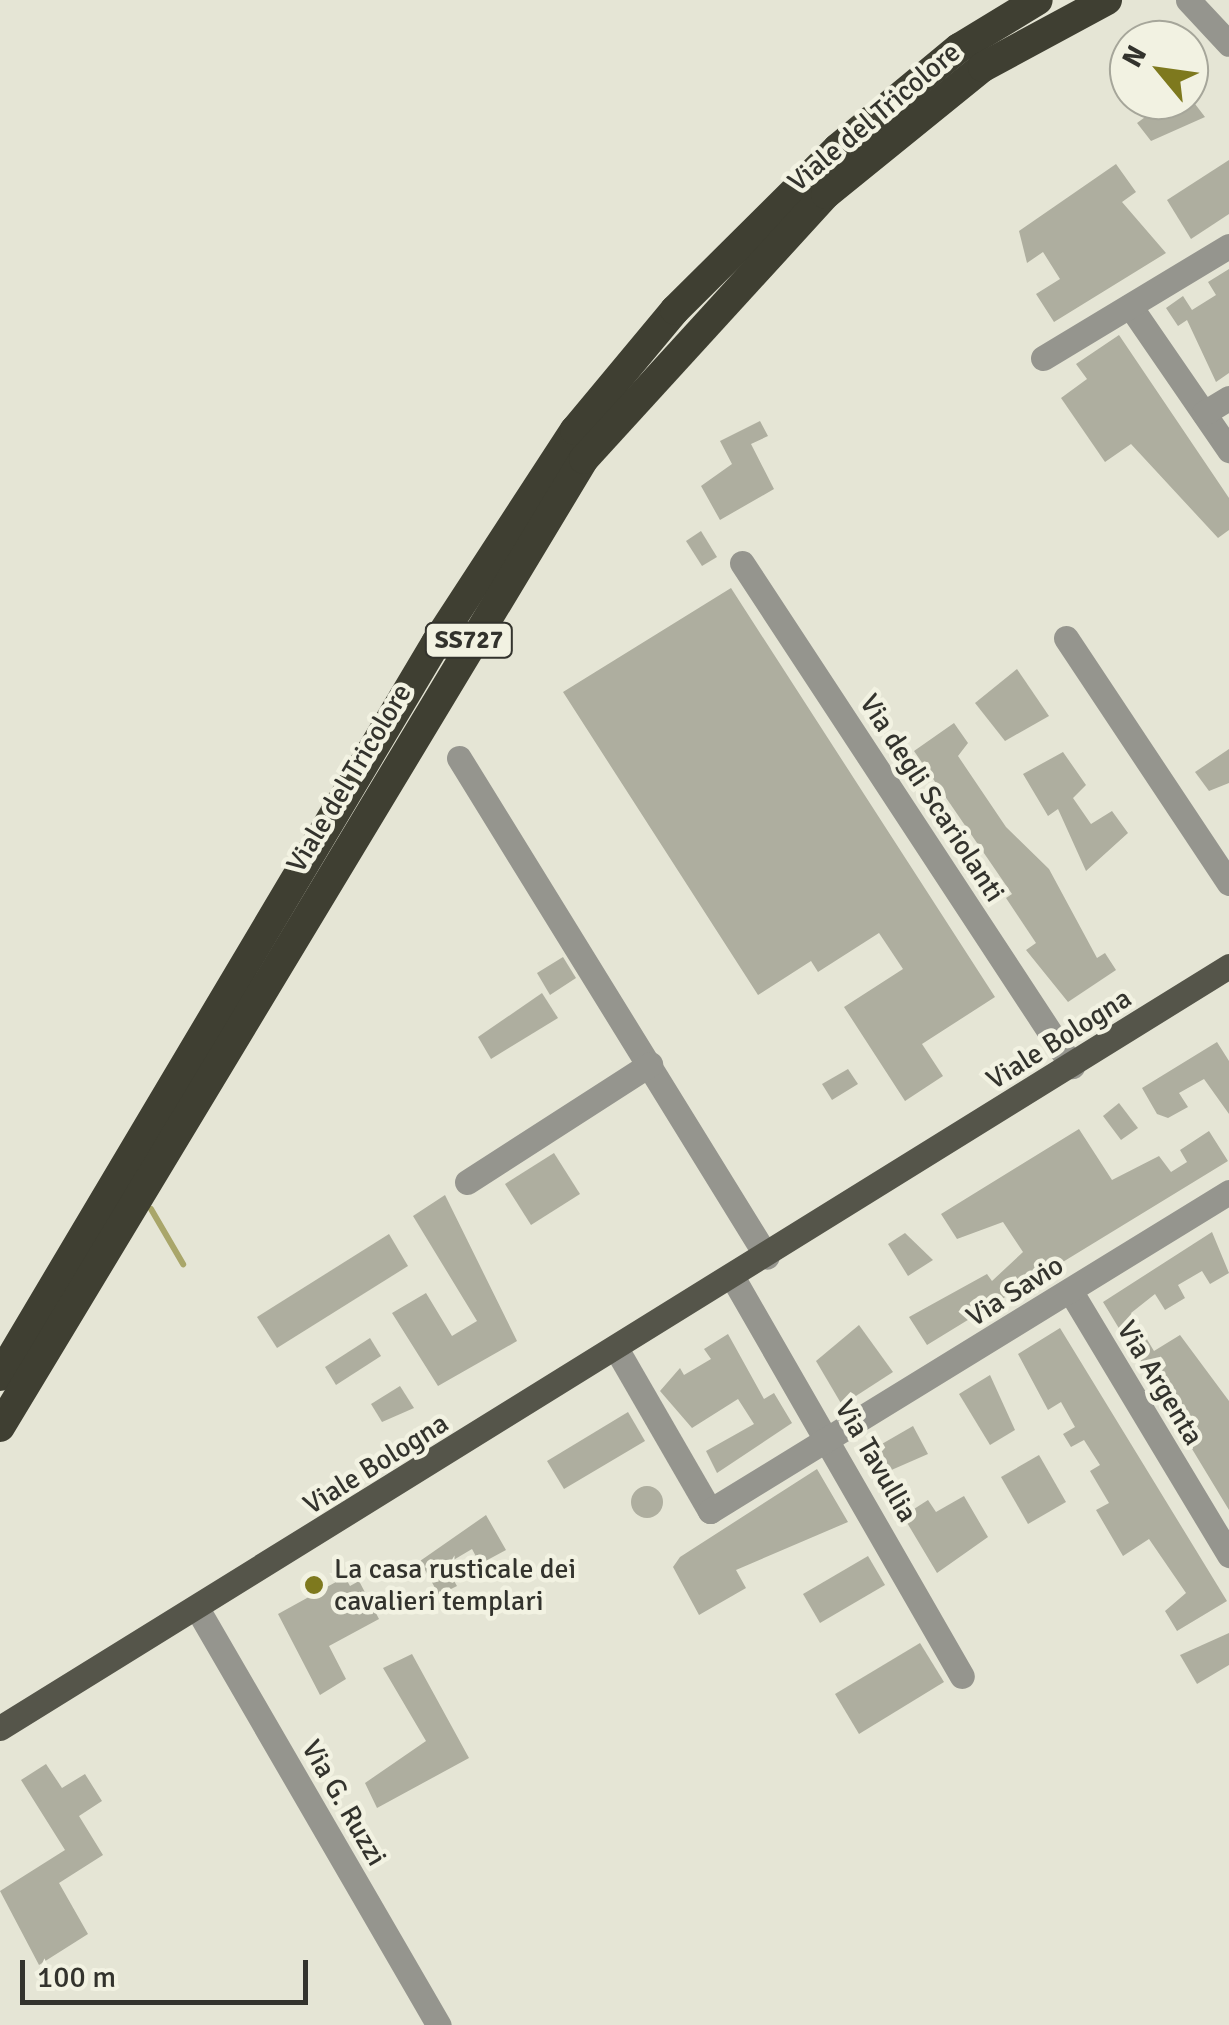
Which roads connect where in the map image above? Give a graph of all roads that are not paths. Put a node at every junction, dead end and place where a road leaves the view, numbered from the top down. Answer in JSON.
{"nodes":[{"id":1,"x":1038,"y":0,"type":"edge"},
{"id":2,"x":1107,"y":0,"type":"edge"},
{"id":3,"x":1188,"y":0,"type":"edge"},
{"id":4,"x":1229,"y":44,"type":"edge"},
{"id":5,"x":1229,"y":246,"type":"edge"},
{"id":6,"x":1130,"y":306,"type":"junction"},
{"id":7,"x":1043,"y":358,"type":"dead end"},
{"id":8,"x":1229,"y":398,"type":"edge"},
{"id":9,"x":1204,"y":413,"type":"junction"},
{"id":10,"x":1229,"y":450,"type":"edge"},
{"id":11,"x":742,"y":563,"type":"dead end"},
{"id":12,"x":1066,"y":638,"type":"dead end"},
{"id":13,"x":459,"y":758,"type":"dead end"},
{"id":14,"x":1229,"y":884,"type":"edge"},
{"id":15,"x":1229,"y":966,"type":"edge"},
{"id":16,"x":650,"y":1064,"type":"junction"},
{"id":17,"x":1072,"y":1066,"type":"junction"},
{"id":18,"x":468,"y":1182,"type":"dead end"},
{"id":19,"x":1225,"y":1202,"type":"edge"},
{"id":20,"x":767,"y":1257,"type":"junction"},
{"id":21,"x":733,"y":1278,"type":"junction"},
{"id":22,"x":1071,"y":1292,"type":"junction"},
{"id":23,"x":618,"y":1350,"type":"junction"},
{"id":24,"x":0,"y":1376,"type":"edge"},
{"id":25,"x":0,"y":1427,"type":"edge"},
{"id":26,"x":831,"y":1440,"type":"junction"},
{"id":27,"x":1229,"y":1556,"type":"edge"},
{"id":28,"x":198,"y":1610,"type":"junction"},
{"id":29,"x":962,"y":1676,"type":"dead end"},
{"id":30,"x":5,"y":1724,"type":"edge"},
{"id":31,"x":439,"y":2025,"type":"edge"}],
"edges":[{"from":1,"to":24,"type":"highway","name":"Viale del Tricolore","number":"SS727"},
{"from":2,"to":25,"type":"highway","name":"Viale del Tricolore","number":"SS727"},
{"from":3,"to":4,"type":"street"},
{"from":5,"to":6,"type":"street"},
{"from":6,"to":7,"type":"street"},
{"from":6,"to":9,"type":"street"},
{"from":8,"to":9,"type":"street"},
{"from":9,"to":10,"type":"street"},
{"from":11,"to":17,"type":"street","name":"Via degli Scariolanti"},
{"from":12,"to":14,"type":"street"},
{"from":13,"to":16,"type":"street"},
{"from":15,"to":17,"type":"main road","name":"Viale Bologna"},
{"from":16,"to":18,"type":"street"},
{"from":16,"to":20,"type":"street"},
{"from":17,"to":20,"type":"main road","name":"Viale Bologna"},
{"from":19,"to":22,"type":"street","name":"Via Savio"},
{"from":20,"to":21,"type":"main road","name":"Viale Bologna"},
{"from":21,"to":23,"type":"main road","name":"Viale Bologna"},
{"from":21,"to":26,"type":"street","name":"Via Tavullia"},
{"from":22,"to":26,"type":"street","name":"Via Savio"},
{"from":22,"to":27,"type":"street","name":"Via Argenta"},
{"from":23,"to":26,"type":"street","name":"Via Savio"},
{"from":23,"to":28,"type":"main road","name":"Viale Bologna"},
{"from":26,"to":29,"type":"street","name":"Via Tavullia"},
{"from":28,"to":30,"type":"main road","name":"Viale Bologna"},
{"from":28,"to":31,"type":"street","name":"Via G. Ruzzi"}]}
